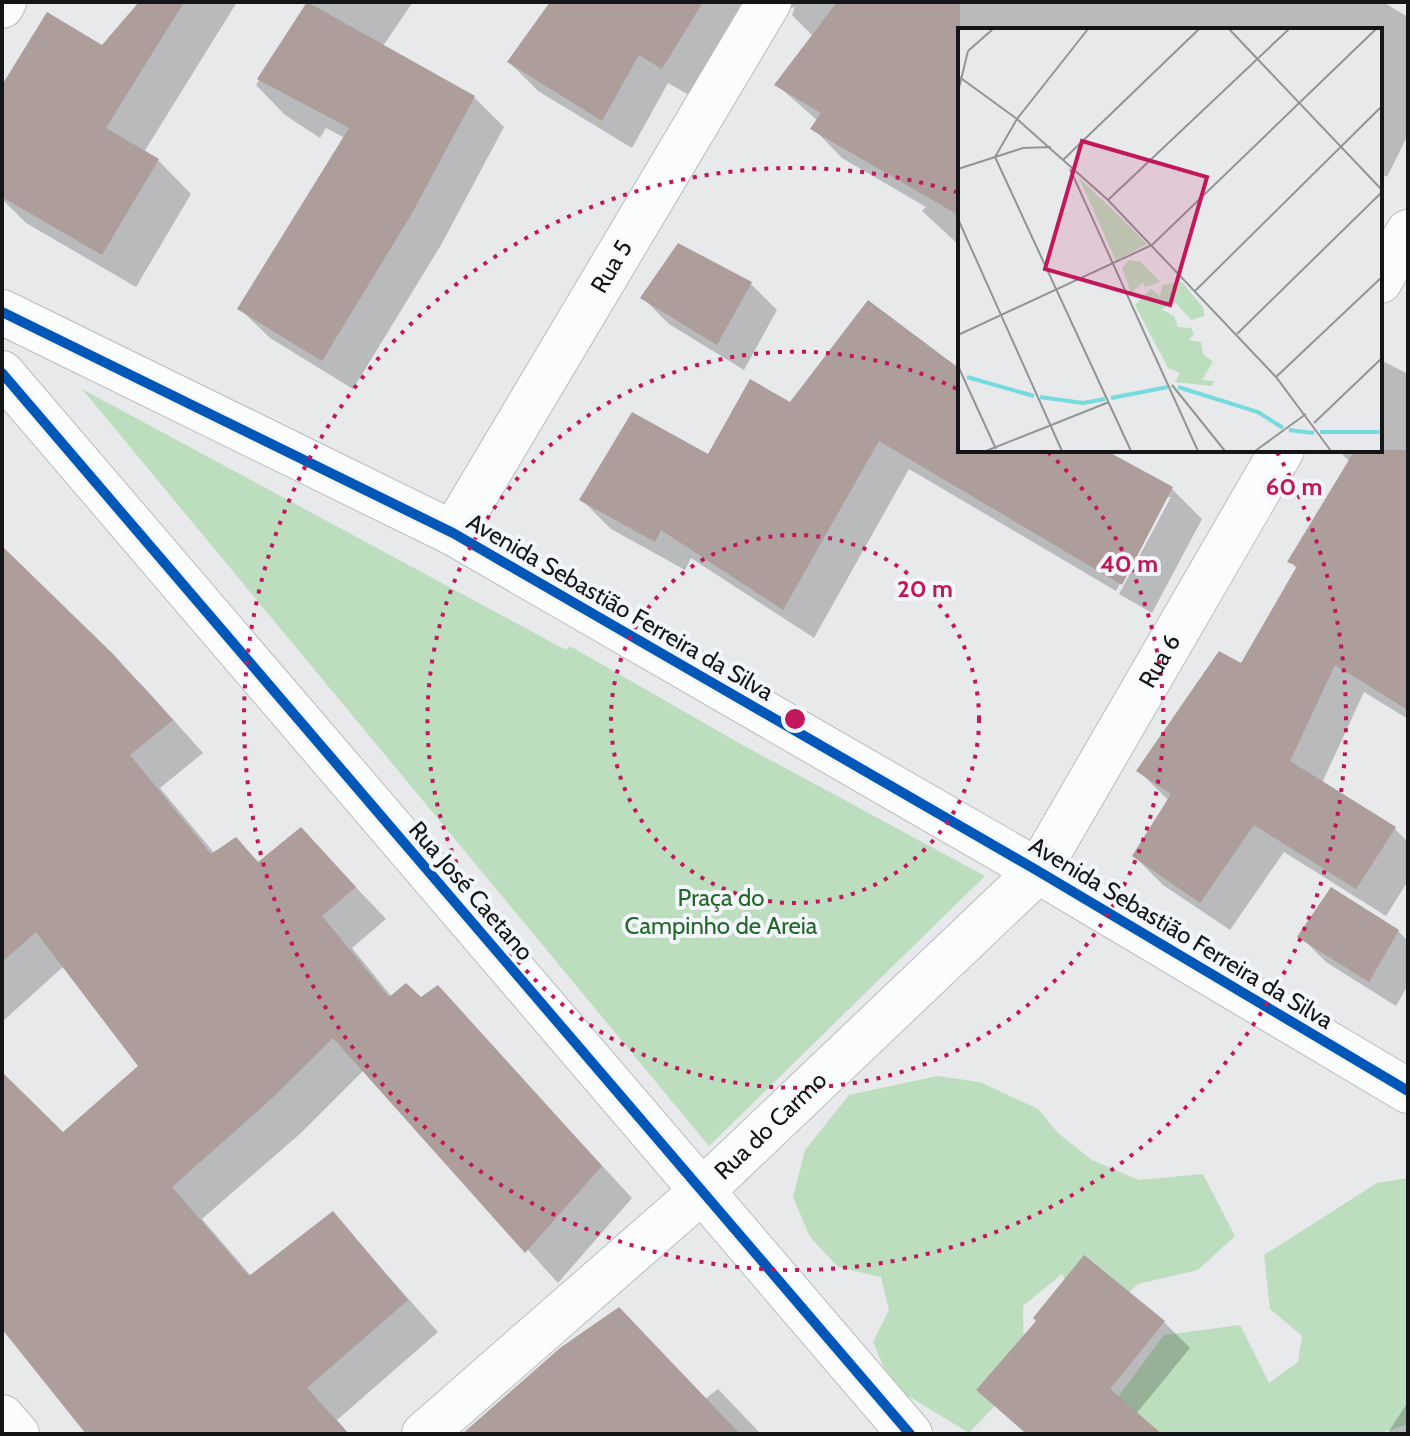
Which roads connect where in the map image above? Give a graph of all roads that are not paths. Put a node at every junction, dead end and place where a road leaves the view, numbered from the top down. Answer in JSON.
{"nodes":[{"id":1,"x":769,"y":2,"type":"edge"},
{"id":2,"x":1408,"y":232,"type":"edge"},
{"id":3,"x":1382,"y":278,"type":"edge"},
{"id":4,"x":2,"y":312,"type":"edge"},
{"id":5,"x":2,"y":373,"type":"edge"},
{"id":6,"x":1281,"y":452,"type":"edge"},
{"id":7,"x":453,"y":533,"type":"junction"},
{"id":8,"x":1038,"y":871,"type":"junction"},
{"id":9,"x":1408,"y":1091,"type":"edge"},
{"id":10,"x":702,"y":1191,"type":"junction"},
{"id":11,"x":2,"y":1417,"type":"edge"},
{"id":12,"x":17,"y":1434,"type":"edge"},
{"id":13,"x":424,"y":1434,"type":"edge"},
{"id":14,"x":910,"y":1434,"type":"edge"}],
"edges":[{"from":1,"to":7,"type":"street","name":"Rua 5"},
{"from":2,"to":3,"type":"street"},
{"from":4,"to":7,"type":"street","name":"Avenida Sebastião Ferreira da Silva"},
{"from":5,"to":10,"type":"street","name":"Rua José Caetano"},
{"from":6,"to":8,"type":"street","name":"Rua 6"},
{"from":7,"to":8,"type":"street","name":"Avenida Sebastião Ferreira da Silva"},
{"from":8,"to":9,"type":"street","name":"Avenida Sebastião Ferreira da Silva"},
{"from":8,"to":10,"type":"street","name":"Rua do Carmo"},
{"from":10,"to":13,"type":"street","name":"Rua do Carmo"},
{"from":10,"to":14,"type":"street","name":"Rua José Caetano"},
{"from":11,"to":12,"type":"street"}]}
